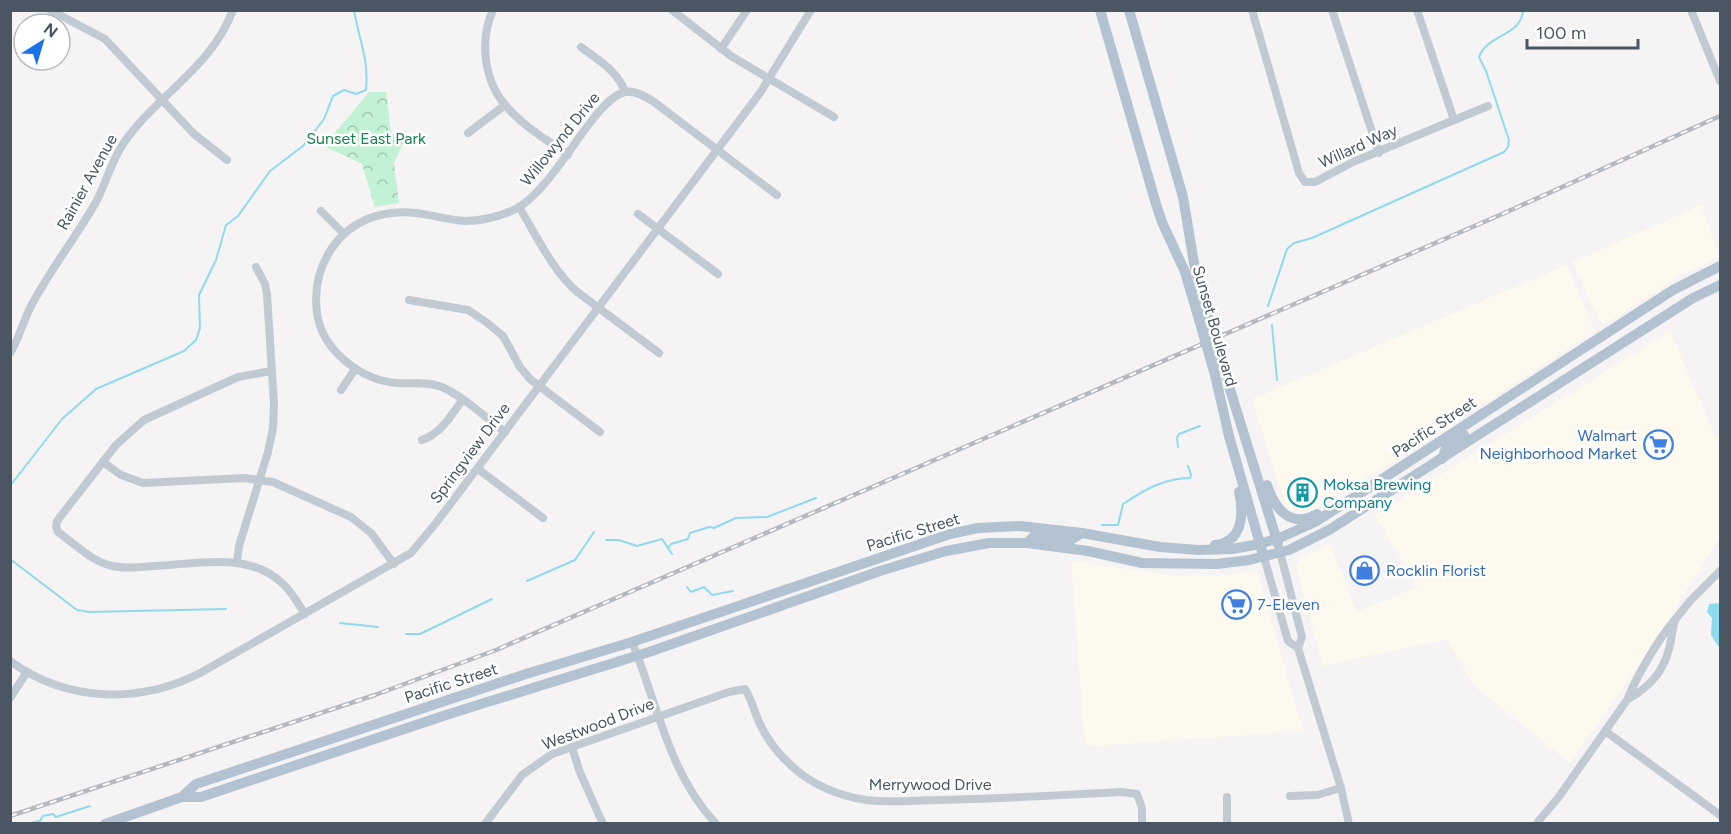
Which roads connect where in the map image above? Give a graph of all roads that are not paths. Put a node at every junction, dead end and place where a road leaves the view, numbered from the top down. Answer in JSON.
{"nodes":[{"id":1,"x":50,"y":10,"type":"edge"},
{"id":2,"x":233,"y":10,"type":"edge"},
{"id":3,"x":493,"y":10,"type":"edge"},
{"id":4,"x":672,"y":10,"type":"edge"},
{"id":5,"x":747,"y":10,"type":"edge"},
{"id":6,"x":812,"y":10,"type":"edge"},
{"id":7,"x":1100,"y":10,"type":"edge"},
{"id":8,"x":1129,"y":10,"type":"edge"},
{"id":9,"x":1252,"y":10,"type":"edge"},
{"id":10,"x":1332,"y":10,"type":"edge"},
{"id":11,"x":1417,"y":10,"type":"edge"},
{"id":12,"x":1691,"y":10,"type":"edge"},
{"id":13,"x":581,"y":47,"type":"dead end"},
{"id":14,"x":722,"y":50,"type":"junction"},
{"id":15,"x":769,"y":78,"type":"junction"},
{"id":16,"x":1720,"y":80,"type":"edge"},
{"id":17,"x":1720,"y":90,"type":"edge"},
{"id":18,"x":625,"y":92,"type":"junction"},
{"id":19,"x":163,"y":100,"type":"junction"},
{"id":20,"x":505,"y":105,"type":"junction"},
{"id":21,"x":1488,"y":106,"type":"dead end"},
{"id":22,"x":834,"y":117,"type":"dead end"},
{"id":23,"x":1454,"y":120,"type":"junction"},
{"id":24,"x":468,"y":132,"type":"dead end"},
{"id":25,"x":717,"y":150,"type":"junction"},
{"id":26,"x":1379,"y":153,"type":"junction"},
{"id":27,"x":568,"y":155,"type":"junction"},
{"id":28,"x":227,"y":160,"type":"dead end"},
{"id":29,"x":777,"y":195,"type":"dead end"},
{"id":30,"x":519,"y":207,"type":"junction"},
{"id":31,"x":321,"y":211,"type":"dead end"},
{"id":32,"x":638,"y":214,"type":"dead end"},
{"id":33,"x":658,"y":228,"type":"junction"},
{"id":34,"x":344,"y":234,"type":"junction"},
{"id":35,"x":1720,"y":266,"type":"edge"},
{"id":36,"x":256,"y":267,"type":"dead end"},
{"id":37,"x":718,"y":274,"type":"dead end"},
{"id":38,"x":1720,"y":285,"type":"edge"},
{"id":39,"x":409,"y":300,"type":"dead end"},
{"id":40,"x":1200,"y":307,"type":"junction"},
{"id":41,"x":598,"y":308,"type":"junction"},
{"id":42,"x":658,"y":353,"type":"dead end"},
{"id":43,"x":11,"y":354,"type":"edge"},
{"id":44,"x":355,"y":369,"type":"junction"},
{"id":45,"x":271,"y":371,"type":"junction"},
{"id":46,"x":1219,"y":373,"type":"junction"},
{"id":47,"x":539,"y":387,"type":"junction"},
{"id":48,"x":341,"y":390,"type":"dead end"},
{"id":49,"x":462,"y":400,"type":"junction"},
{"id":50,"x":1481,"y":415,"type":"junction"},
{"id":51,"x":505,"y":432,"type":"junction"},
{"id":52,"x":600,"y":432,"type":"dead end"},
{"id":53,"x":422,"y":440,"type":"dead end"},
{"id":54,"x":1442,"y":459,"type":"junction"},
{"id":55,"x":103,"y":462,"type":"junction"},
{"id":56,"x":1255,"y":467,"type":"junction"},
{"id":57,"x":478,"y":469,"type":"junction"},
{"id":58,"x":1240,"y":471,"type":"junction"},
{"id":59,"x":260,"y":479,"type":"junction"},
{"id":60,"x":1357,"y":495,"type":"junction"},
{"id":61,"x":543,"y":518,"type":"dead end"},
{"id":62,"x":964,"y":532,"type":"junction"},
{"id":63,"x":1082,"y":533,"type":"junction"},
{"id":64,"x":1276,"y":539,"type":"junction"},
{"id":65,"x":1027,"y":543,"type":"junction"},
{"id":66,"x":1260,"y":544,"type":"junction"},
{"id":67,"x":967,"y":546,"type":"junction"},
{"id":68,"x":1198,"y":550,"type":"junction"},
{"id":69,"x":1280,"y":552,"type":"junction"},
{"id":70,"x":1264,"y":556,"type":"junction"},
{"id":71,"x":876,"y":559,"type":"junction"},
{"id":72,"x":237,"y":562,"type":"junction"},
{"id":73,"x":394,"y":564,"type":"junction"},
{"id":74,"x":1720,"y":570,"type":"edge"},
{"id":75,"x":880,"y":571,"type":"junction"},
{"id":76,"x":305,"y":614,"type":"junction"},
{"id":77,"x":1675,"y":620,"type":"junction"},
{"id":78,"x":632,"y":642,"type":"junction"},
{"id":79,"x":1298,"y":648,"type":"junction"},
{"id":80,"x":638,"y":656,"type":"junction"},
{"id":81,"x":10,"y":661,"type":"edge"},
{"id":82,"x":27,"y":672,"type":"junction"},
{"id":83,"x":526,"y":674,"type":"junction"},
{"id":84,"x":745,"y":689,"type":"joint"},
{"id":85,"x":466,"y":695,"type":"junction"},
{"id":86,"x":10,"y":698,"type":"edge"},
{"id":87,"x":497,"y":700,"type":"junction"},
{"id":88,"x":1627,"y":700,"type":"junction"},
{"id":89,"x":658,"y":717,"type":"junction"},
{"id":90,"x":1605,"y":731,"type":"junction"},
{"id":91,"x":349,"y":733,"type":"junction"},
{"id":92,"x":382,"y":737,"type":"junction"},
{"id":93,"x":572,"y":747,"type":"junction"},
{"id":94,"x":299,"y":750,"type":"junction"},
{"id":95,"x":238,"y":770,"type":"junction"},
{"id":96,"x":270,"y":774,"type":"junction"},
{"id":97,"x":1341,"y":788,"type":"junction"},
{"id":98,"x":1290,"y":796,"type":"dead end"},
{"id":99,"x":182,"y":797,"type":"junction"},
{"id":100,"x":1227,"y":797,"type":"dead end"},
{"id":101,"x":1720,"y":815,"type":"edge"},
{"id":102,"x":105,"y":823,"type":"edge"},
{"id":103,"x":485,"y":824,"type":"edge"},
{"id":104,"x":603,"y":824,"type":"edge"},
{"id":105,"x":716,"y":824,"type":"edge"},
{"id":106,"x":1142,"y":824,"type":"edge"},
{"id":107,"x":1227,"y":824,"type":"edge"},
{"id":108,"x":1349,"y":824,"type":"edge"},
{"id":109,"x":1536,"y":824,"type":"edge"}],
"edges":[{"from":1,"to":19,"type":"street"},
{"from":2,"to":19,"type":"street","name":"Rainier Avenue"},
{"from":3,"to":20,"type":"street"},
{"from":4,"to":14,"type":"street"},
{"from":5,"to":14,"type":"street"},
{"from":6,"to":15,"type":"street","name":"Springview Drive"},
{"from":7,"to":40,"type":"main road","name":"Sunset Boulevard"},
{"from":8,"to":40,"type":"main road","name":"Sunset Boulevard"},
{"from":9,"to":26,"type":"street","name":"Willard Way"},
{"from":10,"to":26,"type":"street"},
{"from":11,"to":23,"type":"street"},
{"from":12,"to":16,"type":"street"},
{"from":13,"to":18,"type":"street"},
{"from":14,"to":15,"type":"street"},
{"from":15,"to":22,"type":"street"},
{"from":15,"to":25,"type":"street","name":"Springview Drive"},
{"from":16,"to":17,"type":"street"},
{"from":18,"to":25,"type":"street","name":"Willowynd Drive"},
{"from":18,"to":27,"type":"street","name":"Willowynd Drive"},
{"from":19,"to":28,"type":"street"},
{"from":19,"to":43,"type":"street","name":"Rainier Avenue"},
{"from":20,"to":24,"type":"street"},
{"from":20,"to":27,"type":"street"},
{"from":21,"to":23,"type":"street","name":"Willard Way"},
{"from":23,"to":26,"type":"street","name":"Willard Way"},
{"from":25,"to":29,"type":"street","name":"Willowynd Drive"},
{"from":25,"to":33,"type":"street","name":"Springview Drive"},
{"from":27,"to":30,"type":"street","name":"Willowynd Drive"},
{"from":30,"to":34,"type":"street","name":"Willowynd Drive"},
{"from":30,"to":41,"type":"street"},
{"from":31,"to":34,"type":"street"},
{"from":32,"to":33,"type":"street"},
{"from":33,"to":37,"type":"street"},
{"from":33,"to":41,"type":"street","name":"Springview Drive"},
{"from":34,"to":44,"type":"street","name":"Willowynd Drive"},
{"from":35,"to":50,"type":"main road","name":"Pacific Street"},
{"from":36,"to":45,"type":"street"},
{"from":38,"to":54,"type":"main road","name":"Pacific Street"},
{"from":39,"to":47,"type":"street"},
{"from":40,"to":46,"type":"main road","name":"Sunset Boulevard","bridge":true},
{"from":41,"to":42,"type":"street"},
{"from":41,"to":47,"type":"street","name":"Springview Drive"},
{"from":44,"to":48,"type":"street"},
{"from":44,"to":49,"type":"street","name":"Willowynd Drive"},
{"from":45,"to":55,"type":"street"},
{"from":45,"to":59,"type":"street"},
{"from":46,"to":56,"type":"main road","name":"Sunset Boulevard"},
{"from":46,"to":58,"type":"main road","name":"Sunset Boulevard"},
{"from":47,"to":51,"type":"street","name":"Springview Drive"},
{"from":47,"to":52,"type":"street"},
{"from":49,"to":51,"type":"street","name":"Willowynd Drive"},
{"from":49,"to":53,"type":"street"},
{"from":50,"to":54,"type":"main road"},
{"from":50,"to":60,"type":"main road","name":"Pacific Street"},
{"from":51,"to":57,"type":"street","name":"Springview Drive"},
{"from":54,"to":69,"type":"main road","name":"Pacific Street"},
{"from":55,"to":59,"type":"street"},
{"from":55,"to":72,"type":"street"},
{"from":56,"to":60,"type":"main road"},
{"from":56,"to":64,"type":"main road","name":"Sunset Boulevard"},
{"from":57,"to":61,"type":"street"},
{"from":57,"to":73,"type":"street","name":"Springview Drive"},
{"from":58,"to":66,"type":"main road","name":"Sunset Boulevard"},
{"from":58,"to":68,"type":"main road"},
{"from":59,"to":72,"type":"street"},
{"from":59,"to":73,"type":"street"},
{"from":60,"to":64,"type":"main road","name":"Pacific Street"},
{"from":62,"to":63,"type":"main road","name":"Pacific Street"},
{"from":62,"to":67,"type":"main road"},
{"from":62,"to":71,"type":"main road","name":"Pacific Street"},
{"from":63,"to":65,"type":"main road"},
{"from":63,"to":68,"type":"main road","name":"Pacific Street"},
{"from":64,"to":66,"type":"main road","name":"Pacific Street"},
{"from":64,"to":69,"type":"main road","name":"Sunset Boulevard"},
{"from":65,"to":67,"type":"main road","name":"Pacific Street"},
{"from":65,"to":70,"type":"main road","name":"Pacific Street"},
{"from":66,"to":68,"type":"main road","name":"Pacific Street"},
{"from":66,"to":70,"type":"main road","name":"Sunset Boulevard"},
{"from":67,"to":75,"type":"main road","name":"Pacific Street"},
{"from":69,"to":70,"type":"main road","name":"Pacific Street"},
{"from":69,"to":79,"type":"street","name":"Sunset Boulevard"},
{"from":70,"to":79,"type":"street","name":"Sunset Boulevard"},
{"from":71,"to":75,"type":"main road"},
{"from":71,"to":78,"type":"main road","name":"Pacific Street"},
{"from":72,"to":76,"type":"street"},
{"from":73,"to":76,"type":"street","name":"Springview Drive"},
{"from":74,"to":77,"type":"street"},
{"from":75,"to":80,"type":"main road","name":"Pacific Street"},
{"from":76,"to":82,"type":"street","name":"Springview Drive"},
{"from":77,"to":88,"type":"street"},
{"from":77,"to":88,"type":"street"},
{"from":78,"to":80,"type":"street"},
{"from":78,"to":83,"type":"main road","name":"Pacific Street"},
{"from":79,"to":97,"type":"street","name":"Sunset Boulevard"},
{"from":80,"to":87,"type":"main road","name":"Pacific Street"},
{"from":80,"to":89,"type":"street"},
{"from":81,"to":82,"type":"street","name":"Springview Drive"},
{"from":82,"to":86,"type":"street"},
{"from":83,"to":85,"type":"main road","name":"Pacific Street"},
{"from":83,"to":87,"type":"main road"},
{"from":84,"to":89,"type":"street","name":"Westwood Drive"},
{"from":84,"to":106,"type":"street","name":"Merrywood Drive"},
{"from":85,"to":87,"type":"main road"},
{"from":85,"to":91,"type":"main road","name":"Pacific Street"},
{"from":87,"to":92,"type":"main road","name":"Pacific Street"},
{"from":88,"to":90,"type":"street"},
{"from":89,"to":93,"type":"street","name":"Westwood Drive"},
{"from":89,"to":105,"type":"street"},
{"from":90,"to":101,"type":"street"},
{"from":90,"to":109,"type":"street"},
{"from":91,"to":92,"type":"main road"},
{"from":91,"to":94,"type":"main road","name":"Pacific Street"},
{"from":92,"to":96,"type":"main road","name":"Pacific Street"},
{"from":93,"to":103,"type":"street","name":"Westwood Drive"},
{"from":93,"to":104,"type":"street"},
{"from":94,"to":95,"type":"main road","name":"Pacific Street"},
{"from":94,"to":96,"type":"main road"},
{"from":95,"to":96,"type":"main road"},
{"from":95,"to":99,"type":"main road","name":"Pacific Street"},
{"from":96,"to":99,"type":"main road","name":"Pacific Street"},
{"from":97,"to":98,"type":"street"},
{"from":97,"to":108,"type":"street","name":"Sunset Boulevard"},
{"from":99,"to":102,"type":"main road","name":"Pacific Street"},
{"from":100,"to":107,"type":"street"}]}
